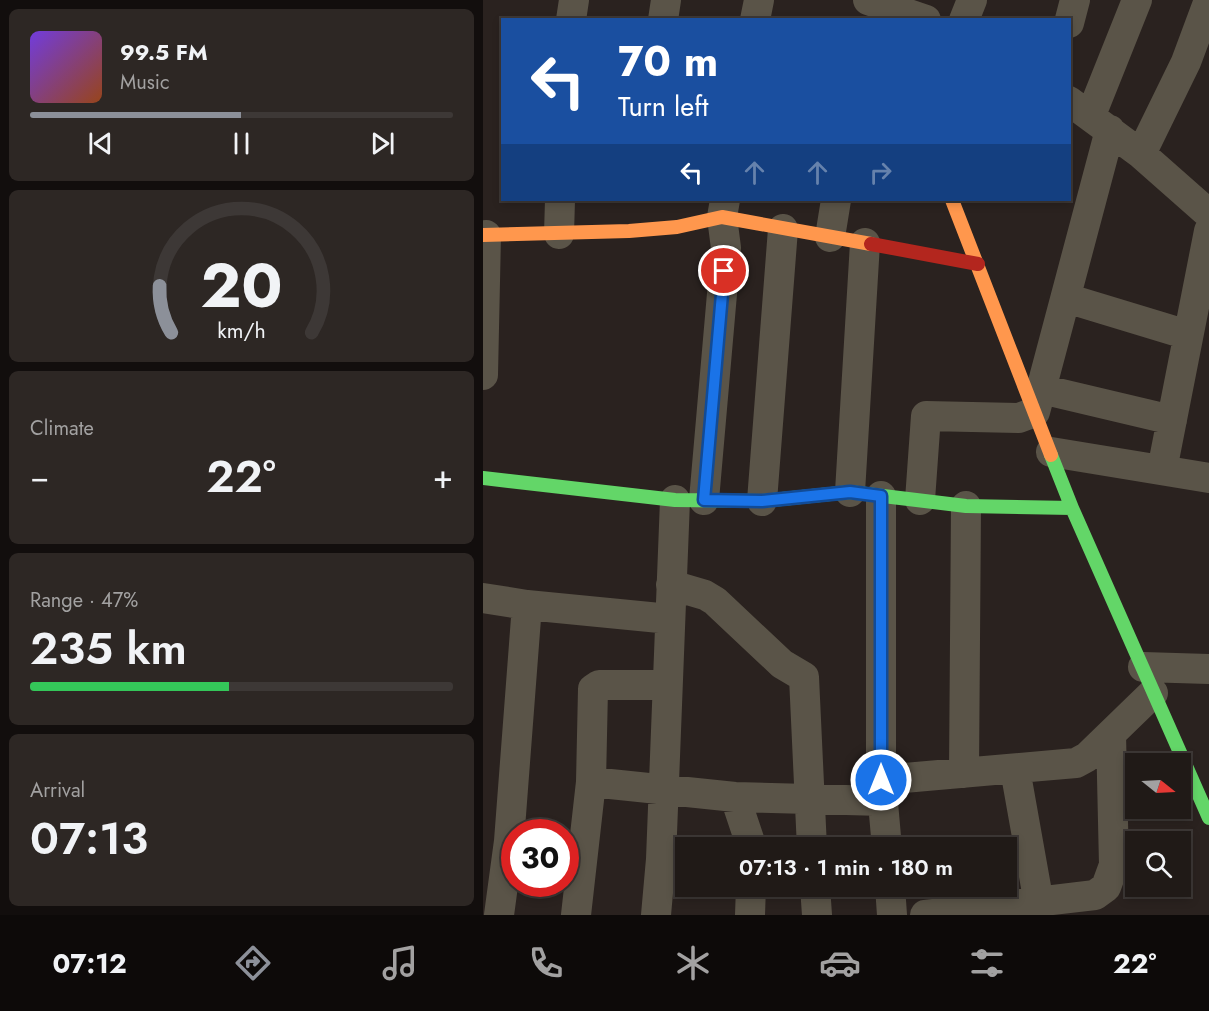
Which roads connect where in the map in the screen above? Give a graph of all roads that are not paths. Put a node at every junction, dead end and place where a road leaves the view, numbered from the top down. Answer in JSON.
{"nodes":[{"id":1,"x":574,"y":0,"type":"edge"},
{"id":2,"x":666,"y":0,"type":"edge"},
{"id":3,"x":759,"y":0,"type":"edge"},
{"id":4,"x":972,"y":0,"type":"edge"},
{"id":5,"x":1075,"y":0,"type":"edge"},
{"id":6,"x":1137,"y":0,"type":"edge"},
{"id":7,"x":1208,"y":5,"type":"edge"},
{"id":8,"x":877,"y":6,"type":"edge"},
{"id":9,"x":571,"y":18,"type":"edge"},
{"id":10,"x":663,"y":18,"type":"edge"},
{"id":11,"x":755,"y":18,"type":"edge"},
{"id":12,"x":919,"y":18,"type":"edge"},
{"id":13,"x":965,"y":18,"type":"edge"},
{"id":14,"x":1070,"y":18,"type":"edge"},
{"id":15,"x":1090,"y":116,"type":"edge"},
{"id":16,"x":1141,"y":154,"type":"junction"},
{"id":17,"x":560,"y":201,"type":"edge"},
{"id":18,"x":836,"y":201,"type":"edge"},
{"id":19,"x":952,"y":201,"type":"edge"},
{"id":20,"x":723,"y":208,"type":"edge"},
{"id":21,"x":1207,"y":211,"type":"edge"},
{"id":22,"x":783,"y":229,"type":"junction"},
{"id":23,"x":559,"y":234,"type":"junction"},
{"id":24,"x":484,"y":235,"type":"edge"},
{"id":25,"x":830,"y":237,"type":"junction"},
{"id":26,"x":865,"y":243,"type":"junction"},
{"id":27,"x":978,"y":264,"type":"junction"},
{"id":28,"x":1066,"y":298,"type":"junction"},
{"id":29,"x":1188,"y":335,"type":"junction"},
{"id":30,"x":483,"y":375,"type":"edge"},
{"id":31,"x":1038,"y":400,"type":"junction"},
{"id":32,"x":1172,"y":420,"type":"junction"},
{"id":33,"x":1051,"y":452,"type":"junction"},
{"id":34,"x":1162,"y":470,"type":"junction"},
{"id":35,"x":483,"y":478,"type":"edge"},
{"id":36,"x":1209,"y":478,"type":"edge"},
{"id":37,"x":850,"y":492,"type":"junction"},
{"id":38,"x":881,"y":496,"type":"junction"},
{"id":39,"x":690,"y":500,"type":"junction"},
{"id":40,"x":920,"y":500,"type":"junction"},
{"id":41,"x":762,"y":501,"type":"junction"},
{"id":42,"x":966,"y":506,"type":"junction"},
{"id":43,"x":1072,"y":508,"type":"junction"},
{"id":44,"x":671,"y":585,"type":"junction"},
{"id":45,"x":483,"y":598,"type":"edge"},
{"id":46,"x":527,"y":605,"type":"junction"},
{"id":47,"x":670,"y":619,"type":"junction"},
{"id":48,"x":1209,"y":669,"type":"edge"},
{"id":49,"x":1148,"y":680,"type":"junction"},
{"id":50,"x":667,"y":685,"type":"junction"},
{"id":51,"x":1111,"y":734,"type":"junction"},
{"id":52,"x":1015,"y":770,"type":"junction"},
{"id":53,"x":964,"y":773,"type":"junction"},
{"id":54,"x":591,"y":782,"type":"junction"},
{"id":55,"x":663,"y":789,"type":"junction"},
{"id":56,"x":882,"y":790,"type":"junction"},
{"id":57,"x":735,"y":797,"type":"junction"},
{"id":58,"x":809,"y":799,"type":"junction"},
{"id":59,"x":1207,"y":808,"type":"edge"},
{"id":60,"x":749,"y":837,"type":"edge"},
{"id":61,"x":811,"y":837,"type":"edge"},
{"id":62,"x":886,"y":837,"type":"edge"},
{"id":63,"x":751,"y":897,"type":"edge"},
{"id":64,"x":816,"y":897,"type":"edge"},
{"id":65,"x":891,"y":897,"type":"edge"},
{"id":66,"x":1039,"y":908,"type":"edge"},
{"id":67,"x":499,"y":915,"type":"edge"},
{"id":68,"x":576,"y":915,"type":"edge"},
{"id":69,"x":656,"y":915,"type":"edge"},
{"id":70,"x":750,"y":915,"type":"edge"},
{"id":71,"x":817,"y":915,"type":"edge"},
{"id":72,"x":892,"y":915,"type":"edge"},
{"id":73,"x":925,"y":915,"type":"edge"}],
"edges":[{"from":1,"to":9,"type":"street"},
{"from":2,"to":10,"type":"street"},
{"from":3,"to":11,"type":"street"},
{"from":4,"to":13,"type":"street"},
{"from":5,"to":14,"type":"street"},
{"from":6,"to":15,"type":"street"},
{"from":7,"to":16,"type":"street"},
{"from":8,"to":12,"type":"street"},
{"from":15,"to":16,"type":"street"},
{"from":15,"to":28,"type":"street"},
{"from":16,"to":21,"type":"street"},
{"from":17,"to":23,"type":"street"},
{"from":18,"to":25,"type":"street"},
{"from":19,"to":27,"type":"street"},
{"from":20,"to":22,"type":"street"},
{"from":20,"to":23,"type":"street"},
{"from":20,"to":39,"type":"street"},
{"from":21,"to":29,"type":"street"},
{"from":22,"to":25,"type":"street"},
{"from":22,"to":41,"type":"street"},
{"from":23,"to":24,"type":"street"},
{"from":24,"to":30,"type":"street"},
{"from":25,"to":26,"type":"street"},
{"from":26,"to":27,"type":"street"},
{"from":26,"to":37,"type":"street"},
{"from":27,"to":31,"type":"street"},
{"from":28,"to":29,"type":"street"},
{"from":28,"to":31,"type":"street"},
{"from":29,"to":32,"type":"street"},
{"from":31,"to":32,"type":"street"},
{"from":31,"to":33,"type":"street"},
{"from":31,"to":40,"type":"street"},
{"from":32,"to":34,"type":"street"},
{"from":33,"to":34,"type":"street"},
{"from":33,"to":43,"type":"street"},
{"from":34,"to":36,"type":"street"},
{"from":35,"to":39,"type":"street"},
{"from":37,"to":38,"type":"street"},
{"from":37,"to":41,"type":"street"},
{"from":38,"to":40,"type":"street"},
{"from":38,"to":56,"type":"street"},
{"from":39,"to":41,"type":"street"},
{"from":39,"to":44,"type":"street"},
{"from":40,"to":42,"type":"street"},
{"from":42,"to":43,"type":"street"},
{"from":42,"to":53,"type":"street"},
{"from":43,"to":49,"type":"street"},
{"from":44,"to":47,"type":"street"},
{"from":44,"to":58,"type":"street"},
{"from":45,"to":46,"type":"street"},
{"from":46,"to":47,"type":"street"},
{"from":46,"to":67,"type":"street"},
{"from":47,"to":50,"type":"street"},
{"from":48,"to":49,"type":"street"},
{"from":49,"to":51,"type":"street"},
{"from":49,"to":59,"type":"street"},
{"from":50,"to":54,"type":"street"},
{"from":50,"to":55,"type":"street"},
{"from":51,"to":52,"type":"street"},
{"from":51,"to":66,"type":"street"},
{"from":52,"to":53,"type":"street"},
{"from":52,"to":66,"type":"street"},
{"from":53,"to":56,"type":"street"},
{"from":54,"to":55,"type":"street"},
{"from":54,"to":68,"type":"street"},
{"from":55,"to":57,"type":"street"},
{"from":55,"to":69,"type":"street"},
{"from":56,"to":58,"type":"street"},
{"from":56,"to":62,"type":"street"},
{"from":57,"to":58,"type":"street"},
{"from":57,"to":60,"type":"street"},
{"from":58,"to":61,"type":"street"},
{"from":63,"to":70,"type":"street"},
{"from":64,"to":71,"type":"street"},
{"from":65,"to":72,"type":"street"},
{"from":66,"to":73,"type":"street"}]}
